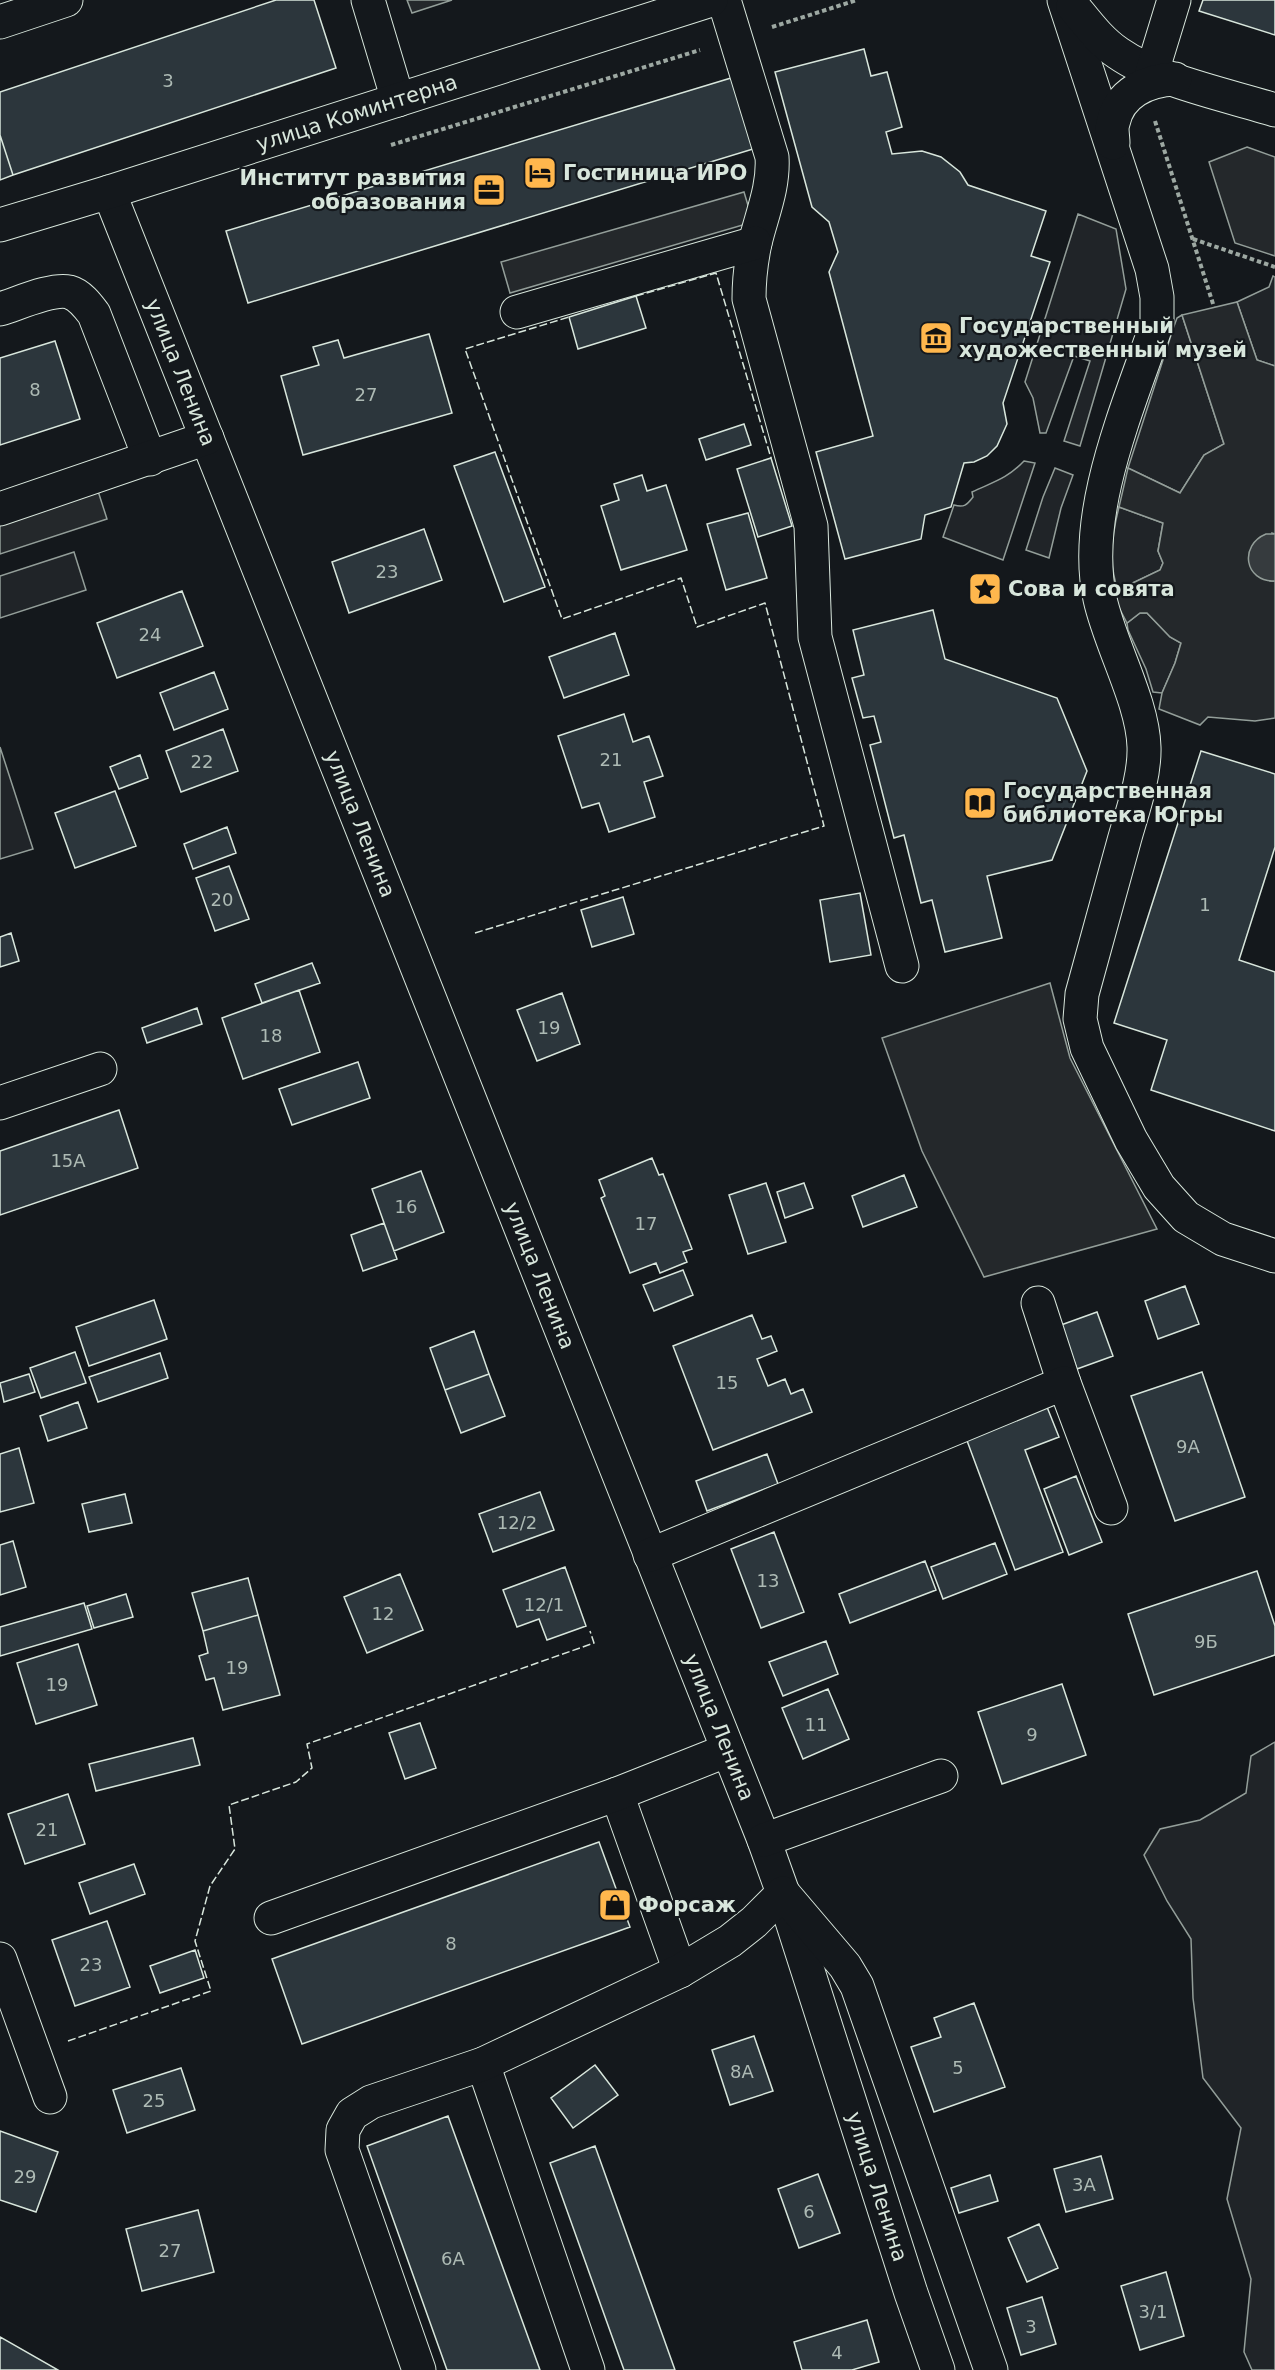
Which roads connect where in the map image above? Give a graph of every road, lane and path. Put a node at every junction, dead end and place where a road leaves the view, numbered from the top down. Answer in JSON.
{"nodes":[{"id":1,"x":66,"y":0,"type":"edge"},
{"id":2,"x":368,"y":0,"type":"edge"},
{"id":3,"x":711,"y":0,"type":"edge"},
{"id":4,"x":724,"y":0,"type":"edge"},
{"id":5,"x":857,"y":0,"type":"edge"},
{"id":6,"x":1066,"y":0,"type":"edge"},
{"id":7,"x":1174,"y":0,"type":"edge"},
{"id":8,"x":0,"y":22,"type":"edge"},
{"id":9,"x":737,"y":39,"type":"junction"},
{"id":10,"x":1157,"y":79,"type":"junction"},
{"id":11,"x":398,"y":100,"type":"junction"},
{"id":12,"x":1275,"y":110,"type":"edge"},
{"id":13,"x":1113,"y":142,"type":"junction"},
{"id":14,"x":386,"y":146,"type":"dead end"},
{"id":15,"x":109,"y":192,"type":"junction"},
{"id":16,"x":0,"y":225,"type":"edge"},
{"id":17,"x":1192,"y":239,"type":"junction"},
{"id":18,"x":755,"y":243,"type":"junction"},
{"id":19,"x":1275,"y":267,"type":"edge"},
{"id":20,"x":1214,"y":307,"type":"dead end"},
{"id":21,"x":0,"y":309,"type":"edge"},
{"id":22,"x":517,"y":312,"type":"dead end"},
{"id":23,"x":207,"y":438,"type":"junction"},
{"id":24,"x":150,"y":459,"type":"junction"},
{"id":25,"x":0,"y":509,"type":"edge"},
{"id":26,"x":902,"y":966,"type":"dead end"},
{"id":27,"x":100,"y":1069,"type":"dead end"},
{"id":28,"x":0,"y":1103,"type":"edge"},
{"id":29,"x":1275,"y":1256,"type":"edge"},
{"id":30,"x":1038,"y":1303,"type":"dead end"},
{"id":31,"x":1064,"y":1383,"type":"junction"},
{"id":32,"x":1111,"y":1508,"type":"dead end"},
{"id":33,"x":650,"y":1555,"type":"junction"},
{"id":34,"x":728,"y":1750,"type":"junction"},
{"id":35,"x":941,"y":1776,"type":"dead end"},
{"id":36,"x":617,"y":1794,"type":"junction"},
{"id":37,"x":764,"y":1840,"type":"junction"},
{"id":38,"x":783,"y":1893,"type":"junction"},
{"id":39,"x":271,"y":1918,"type":"dead end"},
{"id":40,"x":0,"y":1959,"type":"edge"},
{"id":41,"x":680,"y":1971,"type":"junction"},
{"id":42,"x":483,"y":2064,"type":"junction"},
{"id":43,"x":50,"y":2097,"type":"dead end"},
{"id":44,"x":419,"y":2370,"type":"edge"},
{"id":45,"x":588,"y":2370,"type":"edge"},
{"id":46,"x":938,"y":2370,"type":"edge"},
{"id":47,"x":991,"y":2370,"type":"edge"}],
"edges":[{"from":1,"to":8,"type":"street"},
{"from":2,"to":11,"type":"street"},
{"from":3,"to":11,"type":"street","name":"улица Коминтерна"},
{"from":4,"to":9,"type":"street"},
{"from":5,"to":9,"type":"path"},
{"from":6,"to":10,"type":"street"},
{"from":6,"to":13,"type":"street"},
{"from":7,"to":10,"type":"street"},
{"from":9,"to":14,"type":"path"},
{"from":9,"to":18,"type":"street"},
{"from":10,"to":12,"type":"street"},
{"from":10,"to":13,"type":"street"},
{"from":10,"to":17,"type":"path"},
{"from":11,"to":15,"type":"street","name":"улица Коминтерна"},
{"from":13,"to":29,"type":"street"},
{"from":15,"to":16,"type":"street","name":"улица Коминтерна"},
{"from":15,"to":23,"type":"street","name":"улица Ленина"},
{"from":17,"to":19,"type":"path"},
{"from":17,"to":20,"type":"path"},
{"from":18,"to":22,"type":"street"},
{"from":18,"to":26,"type":"street"},
{"from":21,"to":24,"type":"street"},
{"from":23,"to":24,"type":"street"},
{"from":23,"to":33,"type":"street","name":"улица Ленина"},
{"from":24,"to":25,"type":"street"},
{"from":27,"to":28,"type":"street"},
{"from":30,"to":31,"type":"street"},
{"from":31,"to":32,"type":"street"},
{"from":31,"to":33,"type":"street"},
{"from":33,"to":34,"type":"street","name":"улица Ленина"},
{"from":34,"to":36,"type":"street"},
{"from":34,"to":37,"type":"street","name":"улица Ленина"},
{"from":35,"to":37,"type":"street"},
{"from":36,"to":39,"type":"street"},
{"from":36,"to":41,"type":"street"},
{"from":37,"to":38,"type":"street","name":"улица Ленина"},
{"from":38,"to":41,"type":"street"},
{"from":38,"to":46,"type":"street","name":"улица Ленина"},
{"from":38,"to":47,"type":"street"},
{"from":40,"to":43,"type":"street"},
{"from":41,"to":42,"type":"street"},
{"from":42,"to":44,"type":"street"},
{"from":42,"to":45,"type":"street"}]}
